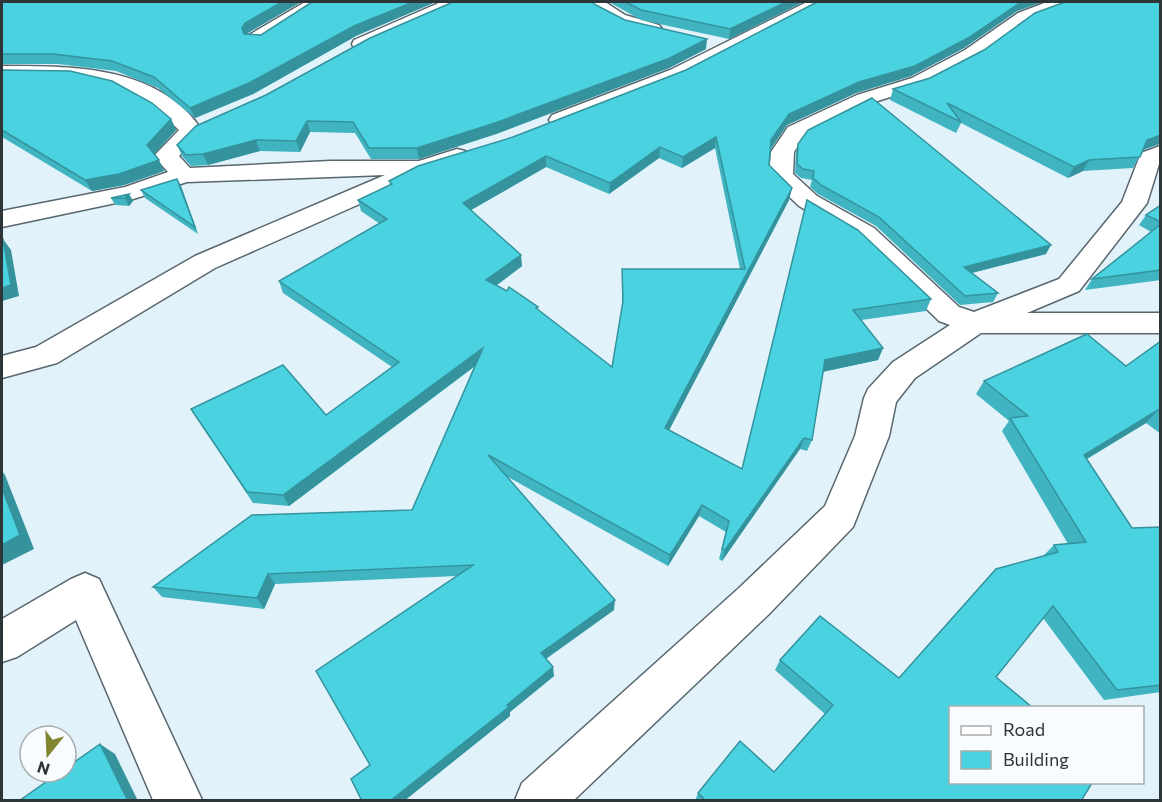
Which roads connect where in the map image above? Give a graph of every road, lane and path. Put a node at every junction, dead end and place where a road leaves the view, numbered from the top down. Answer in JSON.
{"nodes":[{"id":1,"x":316,"y":2,"type":"edge"},
{"id":2,"x":454,"y":2,"type":"edge"},
{"id":3,"x":595,"y":2,"type":"edge"},
{"id":4,"x":819,"y":2,"type":"edge"},
{"id":5,"x":1061,"y":2,"type":"edge"},
{"id":6,"x":669,"y":31,"type":"edge"},
{"id":7,"x":256,"y":39,"type":"edge"},
{"id":8,"x":345,"y":53,"type":"edge"},
{"id":9,"x":2,"y":72,"type":"edge"},
{"id":10,"x":212,"y":121,"type":"edge"},
{"id":11,"x":539,"y":128,"type":"edge"},
{"id":12,"x":191,"y":130,"type":"junction"},
{"id":13,"x":474,"y":151,"type":"edge"},
{"id":14,"x":1161,"y":153,"type":"edge"},
{"id":15,"x":421,"y":168,"type":"junction"},
{"id":16,"x":184,"y":175,"type":"junction"},
{"id":17,"x":2,"y":219,"type":"edge"},
{"id":18,"x":1161,"y":322,"type":"edge"},
{"id":19,"x":975,"y":323,"type":"junction"},
{"id":20,"x":2,"y":367,"type":"edge"},
{"id":21,"x":2,"y":642,"type":"edge"},
{"id":22,"x":178,"y":801,"type":"edge"},
{"id":23,"x":539,"y":801,"type":"edge"}],
"edges":[{"from":1,"to":7,"type":"street"},
{"from":2,"to":8,"type":"street"},
{"from":3,"to":6,"type":"street"},
{"from":4,"to":11,"type":"street"},
{"from":5,"to":19,"type":"street"},
{"from":9,"to":12,"type":"street"},
{"from":10,"to":12,"type":"street"},
{"from":12,"to":16,"type":"street"},
{"from":13,"to":15,"type":"street"},
{"from":14,"to":19,"type":"street"},
{"from":15,"to":16,"type":"street"},
{"from":15,"to":20,"type":"street"},
{"from":16,"to":17,"type":"street"},
{"from":18,"to":19,"type":"street"},
{"from":19,"to":23,"type":"street"},
{"from":21,"to":22,"type":"street"}]}
